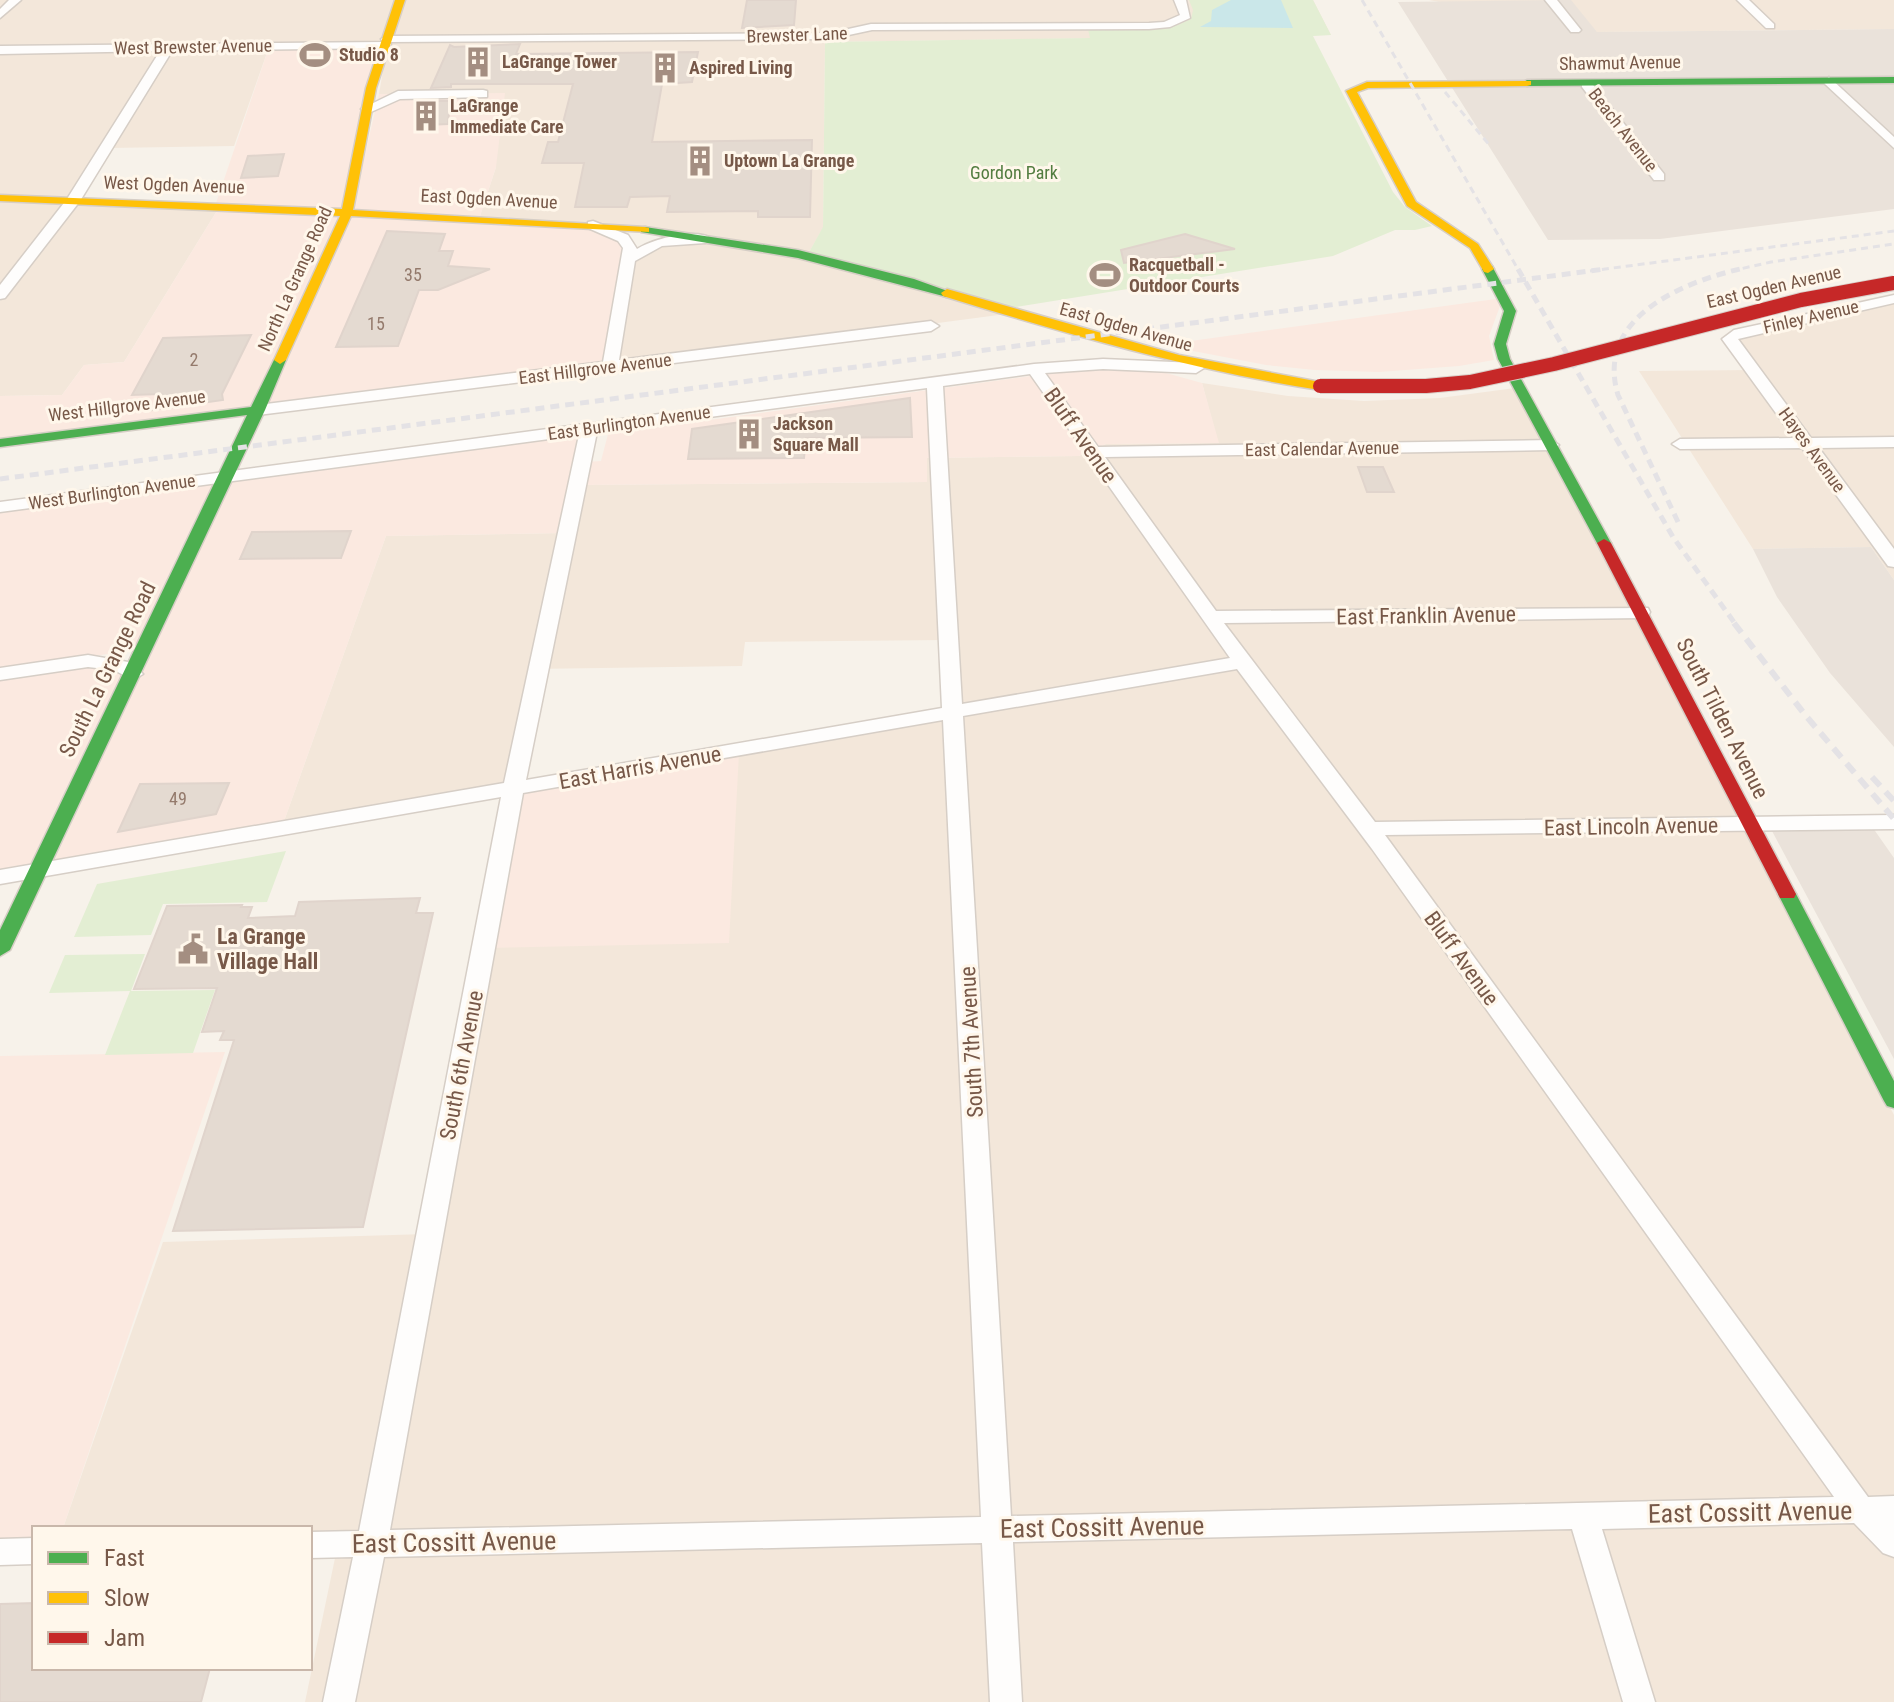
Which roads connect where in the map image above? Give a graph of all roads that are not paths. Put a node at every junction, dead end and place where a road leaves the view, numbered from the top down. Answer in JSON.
{"nodes":[{"id":1,"x":15,"y":0,"type":"edge"},
{"id":2,"x":400,"y":0,"type":"edge"},
{"id":3,"x":1180,"y":0,"type":"edge"},
{"id":4,"x":1551,"y":0,"type":"edge"},
{"id":5,"x":1743,"y":0,"type":"edge"},
{"id":6,"x":0,"y":15,"type":"edge"},
{"id":7,"x":1770,"y":26,"type":"dead end"},
{"id":8,"x":1575,"y":30,"type":"dead end"},
{"id":9,"x":386,"y":42,"type":"junction"},
{"id":10,"x":168,"y":48,"type":"junction"},
{"id":11,"x":0,"y":50,"type":"edge"},
{"id":12,"x":1894,"y":80,"type":"edge"},
{"id":13,"x":1829,"y":81,"type":"junction"},
{"id":14,"x":1586,"y":84,"type":"junction"},
{"id":15,"x":483,"y":94,"type":"dead end"},
{"id":16,"x":366,"y":112,"type":"junction"},
{"id":17,"x":1894,"y":144,"type":"edge"},
{"id":18,"x":1659,"y":177,"type":"dead end"},
{"id":19,"x":0,"y":198,"type":"edge"},
{"id":20,"x":73,"y":201,"type":"junction"},
{"id":21,"x":347,"y":213,"type":"junction"},
{"id":22,"x":593,"y":225,"type":"junction"},
{"id":23,"x":711,"y":238,"type":"junction"},
{"id":24,"x":631,"y":258,"type":"junction"},
{"id":25,"x":1894,"y":283,"type":"edge"},
{"id":26,"x":0,"y":295,"type":"edge"},
{"id":27,"x":1894,"y":299,"type":"edge"},
{"id":28,"x":931,"y":326,"type":"dead end"},
{"id":29,"x":1089,"y":337,"type":"junction"},
{"id":30,"x":1730,"y":339,"type":"joint"},
{"id":31,"x":1504,"y":359,"type":"joint"},
{"id":32,"x":610,"y":367,"type":"junction"},
{"id":33,"x":1196,"y":368,"type":"junction"},
{"id":34,"x":1034,"y":369,"type":"junction"},
{"id":35,"x":935,"y":383,"type":"junction"},
{"id":36,"x":258,"y":410,"type":"junction"},
{"id":37,"x":589,"y":429,"type":"junction"},
{"id":38,"x":1894,"y":442,"type":"edge"},
{"id":39,"x":0,"y":443,"type":"edge"},
{"id":40,"x":1807,"y":443,"type":"junction"},
{"id":41,"x":1680,"y":444,"type":"dead end"},
{"id":42,"x":1551,"y":445,"type":"junction"},
{"id":43,"x":1093,"y":452,"type":"junction"},
{"id":44,"x":225,"y":477,"type":"junction"},
{"id":45,"x":0,"y":507,"type":"edge"},
{"id":46,"x":1894,"y":562,"type":"edge"},
{"id":47,"x":1641,"y":612,"type":"junction"},
{"id":48,"x":1211,"y":617,"type":"junction"},
{"id":49,"x":1242,"y":662,"type":"junction"},
{"id":50,"x":0,"y":674,"type":"edge"},
{"id":51,"x":133,"y":674,"type":"junction"},
{"id":52,"x":953,"y":713,"type":"junction"},
{"id":53,"x":513,"y":789,"type":"junction"},
{"id":54,"x":1894,"y":822,"type":"edge"},
{"id":55,"x":1751,"y":824,"type":"junction"},
{"id":56,"x":1368,"y":829,"type":"junction"},
{"id":57,"x":38,"y":870,"type":"junction"},
{"id":58,"x":0,"y":877,"type":"edge"},
{"id":59,"x":0,"y":950,"type":"edge"},
{"id":60,"x":1894,"y":1101,"type":"edge"},
{"id":61,"x":1860,"y":1509,"type":"junction"},
{"id":62,"x":1894,"y":1509,"type":"edge"},
{"id":63,"x":1583,"y":1516,"type":"junction"},
{"id":64,"x":997,"y":1529,"type":"junction"},
{"id":65,"x":1894,"y":1544,"type":"edge"},
{"id":66,"x":312,"y":1545,"type":"edge"},
{"id":67,"x":372,"y":1545,"type":"junction"},
{"id":68,"x":32,"y":1551,"type":"edge"},
{"id":69,"x":0,"y":1552,"type":"edge"},
{"id":70,"x":339,"y":1702,"type":"edge"},
{"id":71,"x":1006,"y":1702,"type":"edge"},
{"id":72,"x":1639,"y":1702,"type":"edge"}],
"edges":[{"from":1,"to":6,"type":"street"},
{"from":2,"to":9,"type":"main road"},
{"from":3,"to":9,"type":"street","name":"Brewster Lane"},
{"from":4,"to":8,"type":"street"},
{"from":5,"to":7,"type":"street"},
{"from":9,"to":10,"type":"street","name":"West Brewster Avenue"},
{"from":9,"to":16,"type":"main road"},
{"from":10,"to":11,"type":"street","name":"West Brewster Avenue"},
{"from":10,"to":20,"type":"street"},
{"from":12,"to":13,"type":"main road","name":"Shawmut Avenue"},
{"from":13,"to":14,"type":"main road","name":"Shawmut Avenue"},
{"from":13,"to":17,"type":"street"},
{"from":14,"to":18,"type":"street","name":"Beach Avenue"},
{"from":14,"to":31,"type":"main road","name":"Shawmut Avenue"},
{"from":15,"to":16,"type":"street"},
{"from":16,"to":21,"type":"main road","name":"North La Grange Road"},
{"from":19,"to":20,"type":"main road","name":"West Ogden Avenue"},
{"from":20,"to":21,"type":"main road","name":"West Ogden Avenue"},
{"from":20,"to":26,"type":"street"},
{"from":21,"to":22,"type":"main road","name":"East Ogden Avenue"},
{"from":21,"to":36,"type":"main road","name":"North La Grange Road"},
{"from":22,"to":23,"type":"main road","name":"East Ogden Avenue"},
{"from":22,"to":24,"type":"street"},
{"from":23,"to":24,"type":"street"},
{"from":23,"to":29,"type":"main road","name":"East Ogden Avenue"},
{"from":24,"to":32,"type":"street"},
{"from":25,"to":33,"type":"main road","name":"East Ogden Avenue","bridge":true},
{"from":27,"to":30,"type":"street","name":"Finley Avenue"},
{"from":28,"to":32,"type":"street","name":"East Hillgrove Avenue"},
{"from":29,"to":33,"type":"main road","name":"East Ogden Avenue"},
{"from":29,"to":34,"type":"street","name":"East Burlington Avenue"},
{"from":30,"to":40,"type":"street","name":"Hayes Avenue"},
{"from":31,"to":42,"type":"main road","name":"South Tilden Avenue"},
{"from":32,"to":36,"type":"street","name":"East Hillgrove Avenue"},
{"from":33,"to":34,"type":"street","name":"East Burlington Avenue"},
{"from":34,"to":35,"type":"street","name":"East Burlington Avenue"},
{"from":34,"to":43,"type":"street","name":"Bluff Avenue"},
{"from":35,"to":37,"type":"street","name":"East Burlington Avenue"},
{"from":35,"to":52,"type":"street","name":"South 7th Avenue"},
{"from":36,"to":39,"type":"main road","name":"West Hillgrove Avenue"},
{"from":36,"to":44,"type":"main road","name":"South La Grange Road"},
{"from":37,"to":44,"type":"street","name":"East Burlington Avenue"},
{"from":37,"to":53,"type":"street","name":"South 6th Avenue"},
{"from":38,"to":40,"type":"street"},
{"from":40,"to":41,"type":"street"},
{"from":40,"to":46,"type":"street","name":"Hayes Avenue"},
{"from":42,"to":43,"type":"street","name":"East Calendar Avenue"},
{"from":42,"to":47,"type":"main road","name":"South Tilden Avenue"},
{"from":43,"to":48,"type":"street","name":"Bluff Avenue"},
{"from":44,"to":45,"type":"street","name":"West Burlington Avenue"},
{"from":44,"to":51,"type":"main road","name":"South La Grange Road"},
{"from":47,"to":48,"type":"street","name":"East Franklin Avenue"},
{"from":47,"to":55,"type":"main road","name":"South Tilden Avenue"},
{"from":48,"to":49,"type":"street","name":"Bluff Avenue"},
{"from":49,"to":52,"type":"street","name":"East Harris Avenue"},
{"from":49,"to":56,"type":"street","name":"Bluff Avenue"},
{"from":50,"to":51,"type":"street"},
{"from":51,"to":57,"type":"main road","name":"South La Grange Road"},
{"from":52,"to":53,"type":"street","name":"East Harris Avenue"},
{"from":52,"to":64,"type":"street","name":"South 7th Avenue"},
{"from":53,"to":57,"type":"street","name":"East Harris Avenue"},
{"from":53,"to":67,"type":"street","name":"South 6th Avenue"},
{"from":54,"to":55,"type":"street","name":"East Lincoln Avenue"},
{"from":55,"to":56,"type":"street","name":"East Lincoln Avenue"},
{"from":55,"to":60,"type":"main road","name":"South Tilden Avenue"},
{"from":56,"to":61,"type":"street","name":"Bluff Avenue"},
{"from":57,"to":58,"type":"street","name":"East Harris Avenue"},
{"from":57,"to":59,"type":"main road","name":"South La Grange Road"},
{"from":61,"to":62,"type":"street","name":"East Cossitt Avenue"},
{"from":61,"to":63,"type":"street","name":"East Cossitt Avenue"},
{"from":61,"to":65,"type":"street","name":"Bluff Avenue"},
{"from":63,"to":64,"type":"street","name":"East Cossitt Avenue"},
{"from":63,"to":72,"type":"street"},
{"from":64,"to":67,"type":"street","name":"East Cossitt Avenue"},
{"from":64,"to":71,"type":"street","name":"South 7th Avenue"},
{"from":66,"to":67,"type":"street","name":"East Cossitt Avenue"},
{"from":67,"to":70,"type":"street","name":"South 6th Avenue"},
{"from":68,"to":69,"type":"street"}]}
